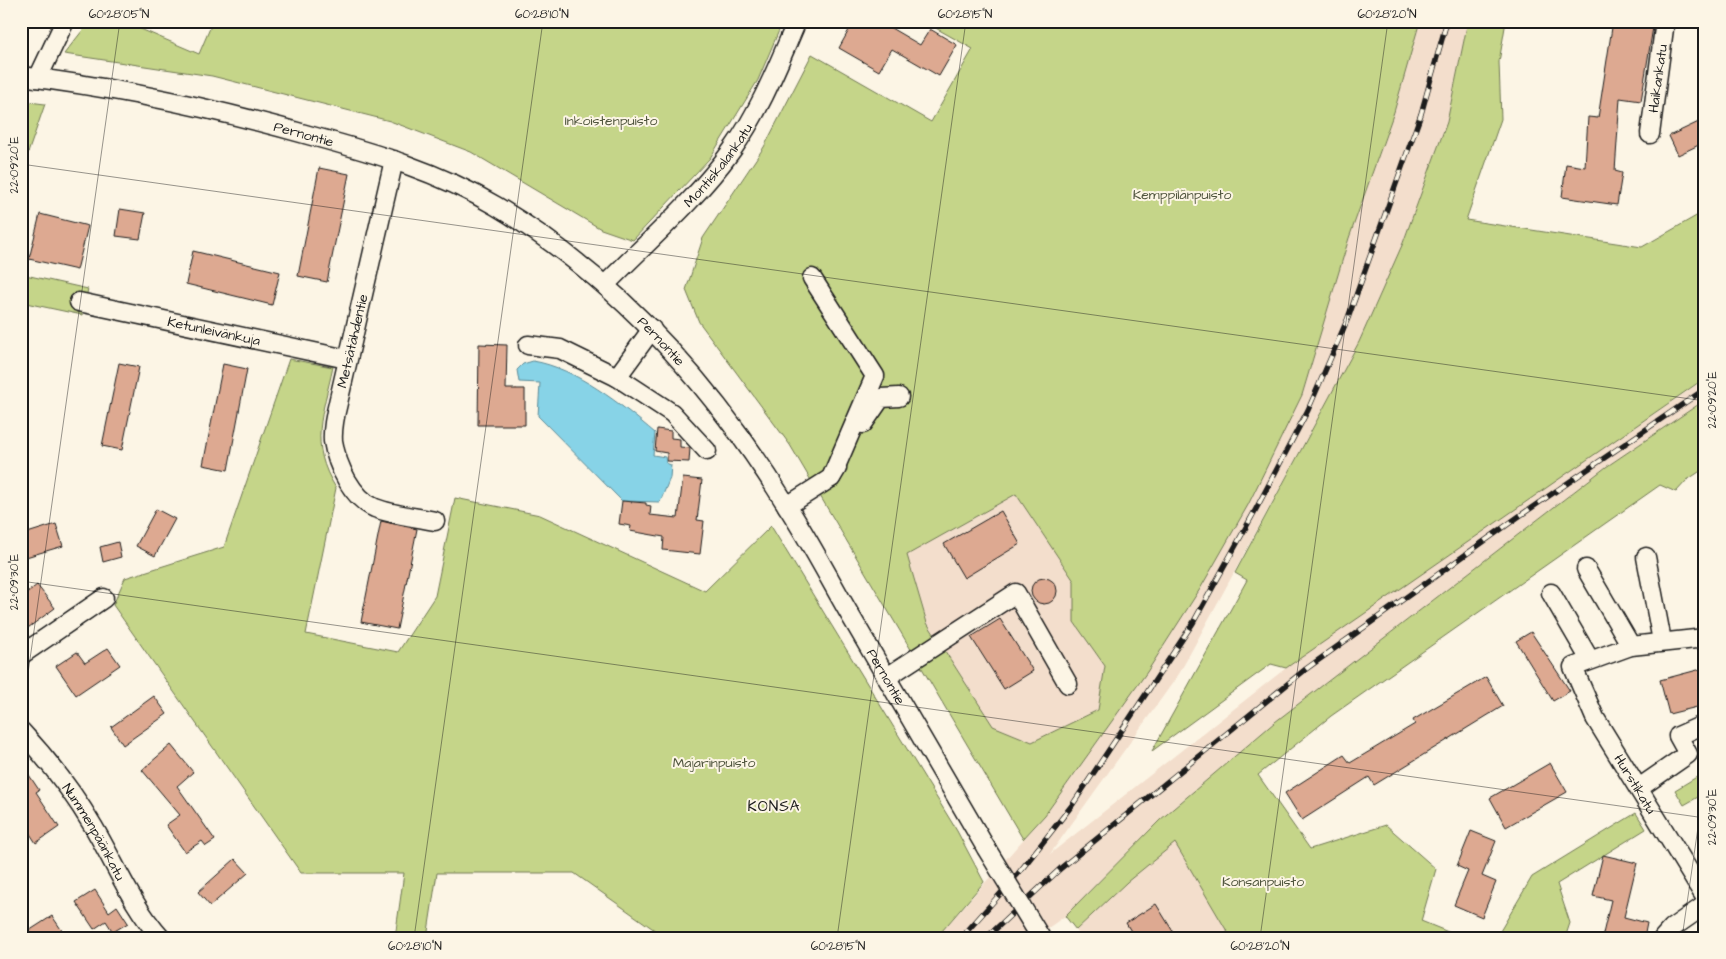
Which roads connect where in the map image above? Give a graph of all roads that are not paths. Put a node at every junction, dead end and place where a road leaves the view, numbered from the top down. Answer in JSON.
{"nodes":[{"id":1,"x":65,"y":21,"type":"edge"},
{"id":2,"x":797,"y":21,"type":"edge"},
{"id":3,"x":1665,"y":21,"type":"edge"},
{"id":4,"x":30,"y":77,"type":"edge"},
{"id":5,"x":1650,"y":134,"type":"dead end"},
{"id":6,"x":394,"y":160,"type":"junction"},
{"id":7,"x":812,"y":278,"type":"dead end"},
{"id":8,"x":605,"y":285,"type":"junction"},
{"id":9,"x":79,"y":302,"type":"dead end"},
{"id":10,"x":652,"y":329,"type":"junction"},
{"id":11,"x":528,"y":345,"type":"dead end"},
{"id":12,"x":347,"y":359,"type":"junction"},
{"id":13,"x":617,"y":377,"type":"junction"},
{"id":14,"x":899,"y":397,"type":"dead end"},
{"id":15,"x":707,"y":451,"type":"dead end"},
{"id":16,"x":831,"y":478,"type":"junction"},
{"id":17,"x":787,"y":506,"type":"junction"},
{"id":18,"x":435,"y":521,"type":"dead end"},
{"id":19,"x":1646,"y":558,"type":"dead end"},
{"id":20,"x":1586,"y":569,"type":"dead end"},
{"id":21,"x":1551,"y":593,"type":"dead end"},
{"id":22,"x":104,"y":598,"type":"dead end"},
{"id":23,"x":1705,"y":638,"type":"edge"},
{"id":24,"x":1662,"y":641,"type":"junction"},
{"id":25,"x":1631,"y":646,"type":"junction"},
{"id":26,"x":21,"y":655,"type":"edge"},
{"id":27,"x":1590,"y":660,"type":"junction"},
{"id":28,"x":887,"y":677,"type":"junction"},
{"id":29,"x":1068,"y":684,"type":"dead end"},
{"id":30,"x":1705,"y":724,"type":"edge"},
{"id":31,"x":21,"y":731,"type":"edge"},
{"id":32,"x":1639,"y":788,"type":"junction"},
{"id":33,"x":1705,"y":897,"type":"edge"},
{"id":34,"x":1705,"y":905,"type":"edge"},
{"id":35,"x":154,"y":935,"type":"edge"},
{"id":36,"x":1041,"y":938,"type":"edge"},
{"id":37,"x":1663,"y":938,"type":"edge"}],
"edges":[{"from":1,"to":4,"type":"street"},
{"from":2,"to":8,"type":"street","name":"Montiskalankatu"},
{"from":3,"to":5,"type":"street","name":"Haikankatu"},
{"from":4,"to":6,"type":"street","name":"Pernontie"},
{"from":6,"to":8,"type":"street","name":"Pernontie"},
{"from":6,"to":12,"type":"street","name":"Metsätähdentie"},
{"from":7,"to":16,"type":"street"},
{"from":8,"to":10,"type":"street","name":"Pernontie"},
{"from":9,"to":12,"type":"street","name":"Ketunleivänkuja"},
{"from":10,"to":13,"type":"street"},
{"from":10,"to":17,"type":"street","name":"Pernontie"},
{"from":11,"to":13,"type":"street"},
{"from":12,"to":18,"type":"street","name":"Metsätähdentie"},
{"from":13,"to":15,"type":"street"},
{"from":14,"to":16,"type":"street"},
{"from":16,"to":17,"type":"street"},
{"from":17,"to":28,"type":"street","name":"Pernontie"},
{"from":19,"to":24,"type":"street"},
{"from":20,"to":25,"type":"street"},
{"from":21,"to":27,"type":"street"},
{"from":22,"to":26,"type":"street"},
{"from":23,"to":24,"type":"street"},
{"from":24,"to":25,"type":"street"},
{"from":25,"to":27,"type":"street"},
{"from":27,"to":32,"type":"street","name":"Hurstikatu"},
{"from":28,"to":29,"type":"street"},
{"from":28,"to":36,"type":"street","name":"Pernontie","bridge":true},
{"from":30,"to":32,"type":"street"},
{"from":31,"to":35,"type":"street","name":"Nummenpäänkatu"},
{"from":32,"to":33,"type":"street","name":"Hurstikatu"},
{"from":34,"to":37,"type":"street"}]}
